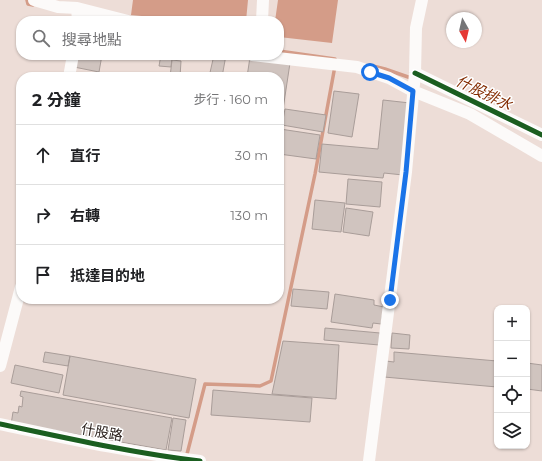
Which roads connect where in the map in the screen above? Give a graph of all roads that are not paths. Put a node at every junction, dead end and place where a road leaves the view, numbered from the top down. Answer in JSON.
{"nodes":[{"id":1,"x":34,"y":0,"type":"edge"},
{"id":2,"x":264,"y":0,"type":"edge"},
{"id":3,"x":422,"y":0,"type":"edge"},
{"id":4,"x":77,"y":16,"type":"edge"},
{"id":5,"x":262,"y":16,"type":"edge"},
{"id":6,"x":284,"y":59,"type":"edge"},
{"id":7,"x":72,"y":60,"type":"edge"},
{"id":8,"x":70,"y":72,"type":"edge"},
{"id":9,"x":415,"y":73,"type":"junction"},
{"id":10,"x":413,"y":91,"type":"junction"},
{"id":11,"x":542,"y":135,"type":"edge"},
{"id":12,"x":542,"y":156,"type":"edge"},
{"id":13,"x":16,"y":304,"type":"edge"},
{"id":14,"x":0,"y":366,"type":"edge"},
{"id":15,"x":0,"y":424,"type":"edge"},
{"id":16,"x":179,"y":460,"type":"edge"},
{"id":17,"x":200,"y":461,"type":"edge"},
{"id":18,"x":369,"y":461,"type":"edge"}],
"edges":[{"from":1,"to":4,"type":"street"},
{"from":2,"to":5,"type":"street"},
{"from":3,"to":9,"type":"street"},
{"from":6,"to":10,"type":"street"},
{"from":7,"to":8,"type":"street"},
{"from":9,"to":10,"type":"street"},
{"from":9,"to":11,"type":"street"},
{"from":10,"to":12,"type":"street"},
{"from":10,"to":18,"type":"street"},
{"from":13,"to":14,"type":"street"},
{"from":15,"to":16,"type":"street","name":"什股路"},
{"from":16,"to":17,"type":"street","name":"什股路"}]}
